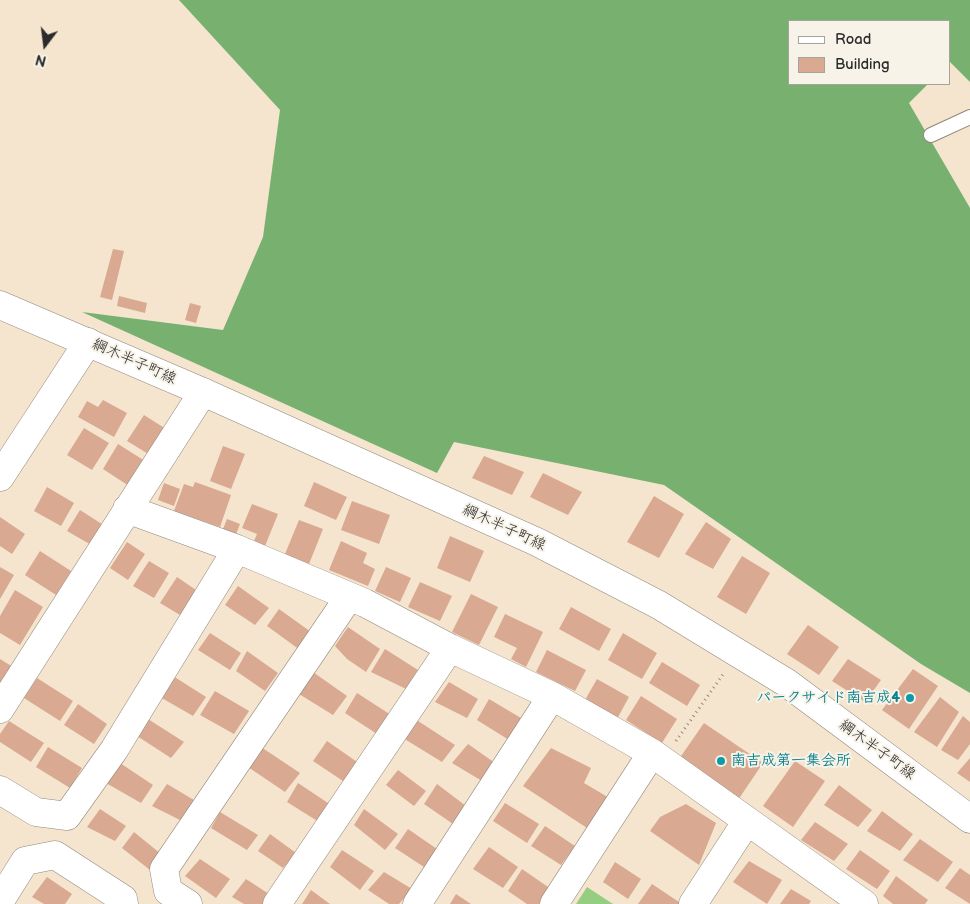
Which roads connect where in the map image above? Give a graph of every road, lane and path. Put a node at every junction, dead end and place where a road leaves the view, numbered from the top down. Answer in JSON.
{"nodes":[{"id":1,"x":970,"y":117,"type":"edge"},
{"id":2,"x":931,"y":135,"type":"dead end"},
{"id":3,"x":0,"y":305,"type":"edge"},
{"id":4,"x":88,"y":342,"type":"junction"},
{"id":5,"x":203,"y":392,"type":"junction"},
{"id":6,"x":0,"y":477,"type":"edge"},
{"id":7,"x":127,"y":509,"type":"junction"},
{"id":8,"x":237,"y":549,"type":"junction"},
{"id":9,"x":349,"y":596,"type":"junction"},
{"id":10,"x":450,"y":648,"type":"junction"},
{"id":11,"x":738,"y":653,"type":"junction"},
{"id":12,"x":552,"y":696,"type":"junction"},
{"id":13,"x":0,"y":709,"type":"edge"},
{"id":14,"x":658,"y":756,"type":"junction"},
{"id":15,"x":0,"y":790,"type":"edge"},
{"id":16,"x":970,"y":819,"type":"edge"},
{"id":17,"x":747,"y":821,"type":"junction"},
{"id":18,"x":849,"y":900,"type":"edge"},
{"id":19,"x":0,"y":901,"type":"edge"},
{"id":20,"x":124,"y":904,"type":"edge"},
{"id":21,"x":188,"y":904,"type":"edge"},
{"id":22,"x":278,"y":904,"type":"edge"},
{"id":23,"x":417,"y":904,"type":"edge"},
{"id":24,"x":554,"y":904,"type":"edge"},
{"id":25,"x":693,"y":904,"type":"edge"}],
"edges":[{"from":1,"to":2,"type":"lane"},
{"from":3,"to":4,"type":"street","name":"綱木半子町線"},
{"from":4,"to":5,"type":"street","name":"綱木半子町線"},
{"from":4,"to":6,"type":"street"},
{"from":5,"to":7,"type":"street"},
{"from":5,"to":11,"type":"street","name":"綱木半子町線"},
{"from":7,"to":8,"type":"street"},
{"from":7,"to":13,"type":"street"},
{"from":8,"to":9,"type":"street"},
{"from":8,"to":15,"type":"street"},
{"from":9,"to":10,"type":"street"},
{"from":9,"to":21,"type":"street"},
{"from":10,"to":12,"type":"street"},
{"from":10,"to":22,"type":"street"},
{"from":11,"to":14,"type":"path"},
{"from":11,"to":16,"type":"street","name":"綱木半子町線"},
{"from":12,"to":14,"type":"street"},
{"from":12,"to":23,"type":"street"},
{"from":14,"to":17,"type":"street"},
{"from":14,"to":24,"type":"street"},
{"from":17,"to":18,"type":"street"},
{"from":17,"to":25,"type":"street"},
{"from":19,"to":20,"type":"street"}]}
